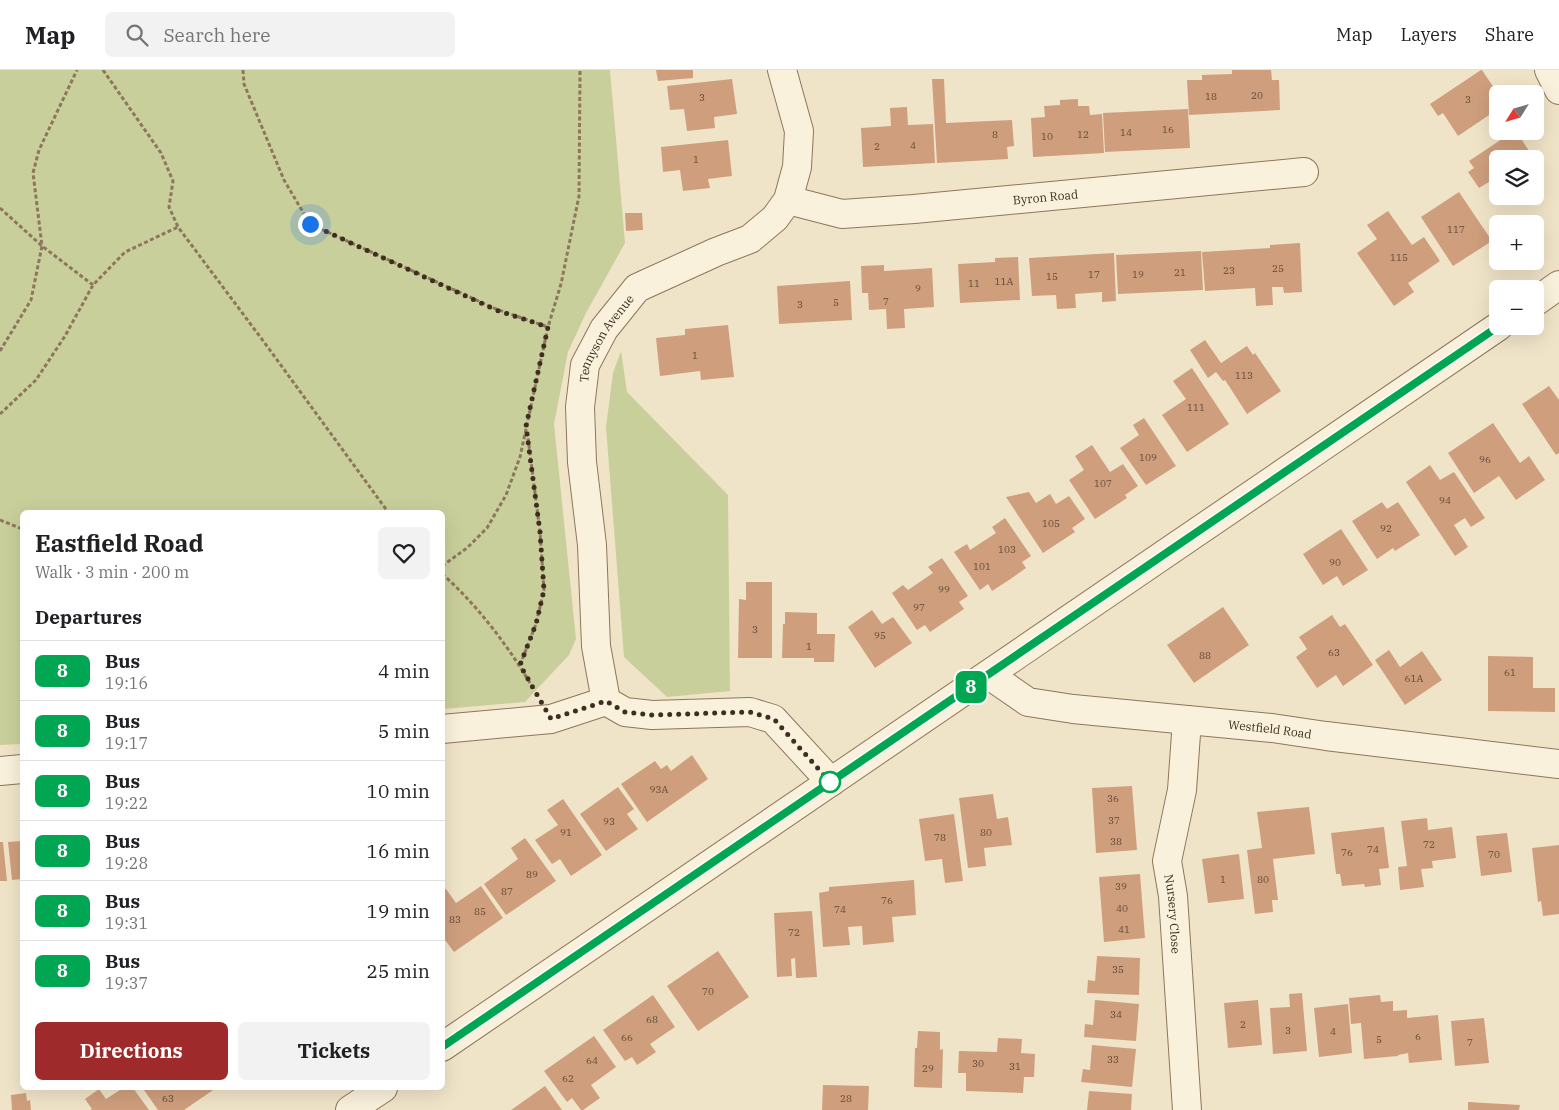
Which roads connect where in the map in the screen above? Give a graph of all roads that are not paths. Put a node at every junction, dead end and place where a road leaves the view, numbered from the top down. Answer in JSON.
{"nodes":[{"id":1,"x":782,"y":70,"type":"edge"},
{"id":2,"x":1549,"y":70,"type":"edge"},
{"id":3,"x":1559,"y":90,"type":"edge"},
{"id":4,"x":1304,"y":172,"type":"dead end"},
{"id":5,"x":788,"y":200,"type":"junction"},
{"id":6,"x":1559,"y":285,"type":"edge"},
{"id":7,"x":1544,"y":296,"type":"edge"},
{"id":8,"x":1489,"y":333,"type":"edge"},
{"id":9,"x":989,"y":675,"type":"junction"},
{"id":10,"x":606,"y":701,"type":"junction"},
{"id":11,"x":1187,"y":720,"type":"junction"},
{"id":12,"x":445,"y":729,"type":"edge"},
{"id":13,"x":1559,"y":764,"type":"edge"},
{"id":14,"x":20,"y":769,"type":"edge"},
{"id":15,"x":0,"y":771,"type":"edge"},
{"id":16,"x":831,"y":782,"type":"junction"},
{"id":17,"x":445,"y":1045,"type":"edge"},
{"id":18,"x":381,"y":1090,"type":"edge"},
{"id":19,"x":350,"y":1110,"type":"edge"},
{"id":20,"x":1187,"y":1110,"type":"edge"}],
"edges":[{"from":1,"to":5,"type":"street","name":"Tennyson Avenue"},
{"from":2,"to":3,"type":"street"},
{"from":4,"to":5,"type":"street","name":"Byron Road"},
{"from":5,"to":10,"type":"street","name":"Tennyson Avenue"},
{"from":6,"to":7,"type":"street"},
{"from":8,"to":9,"type":"street"},
{"from":9,"to":11,"type":"street","name":"Westfield Road"},
{"from":9,"to":16,"type":"street"},
{"from":10,"to":12,"type":"street"},
{"from":10,"to":16,"type":"street"},
{"from":11,"to":13,"type":"street","name":"Westfield Road"},
{"from":11,"to":20,"type":"street","name":"Nursery Close"},
{"from":14,"to":15,"type":"street"},
{"from":16,"to":17,"type":"street"},
{"from":18,"to":19,"type":"street"}]}
